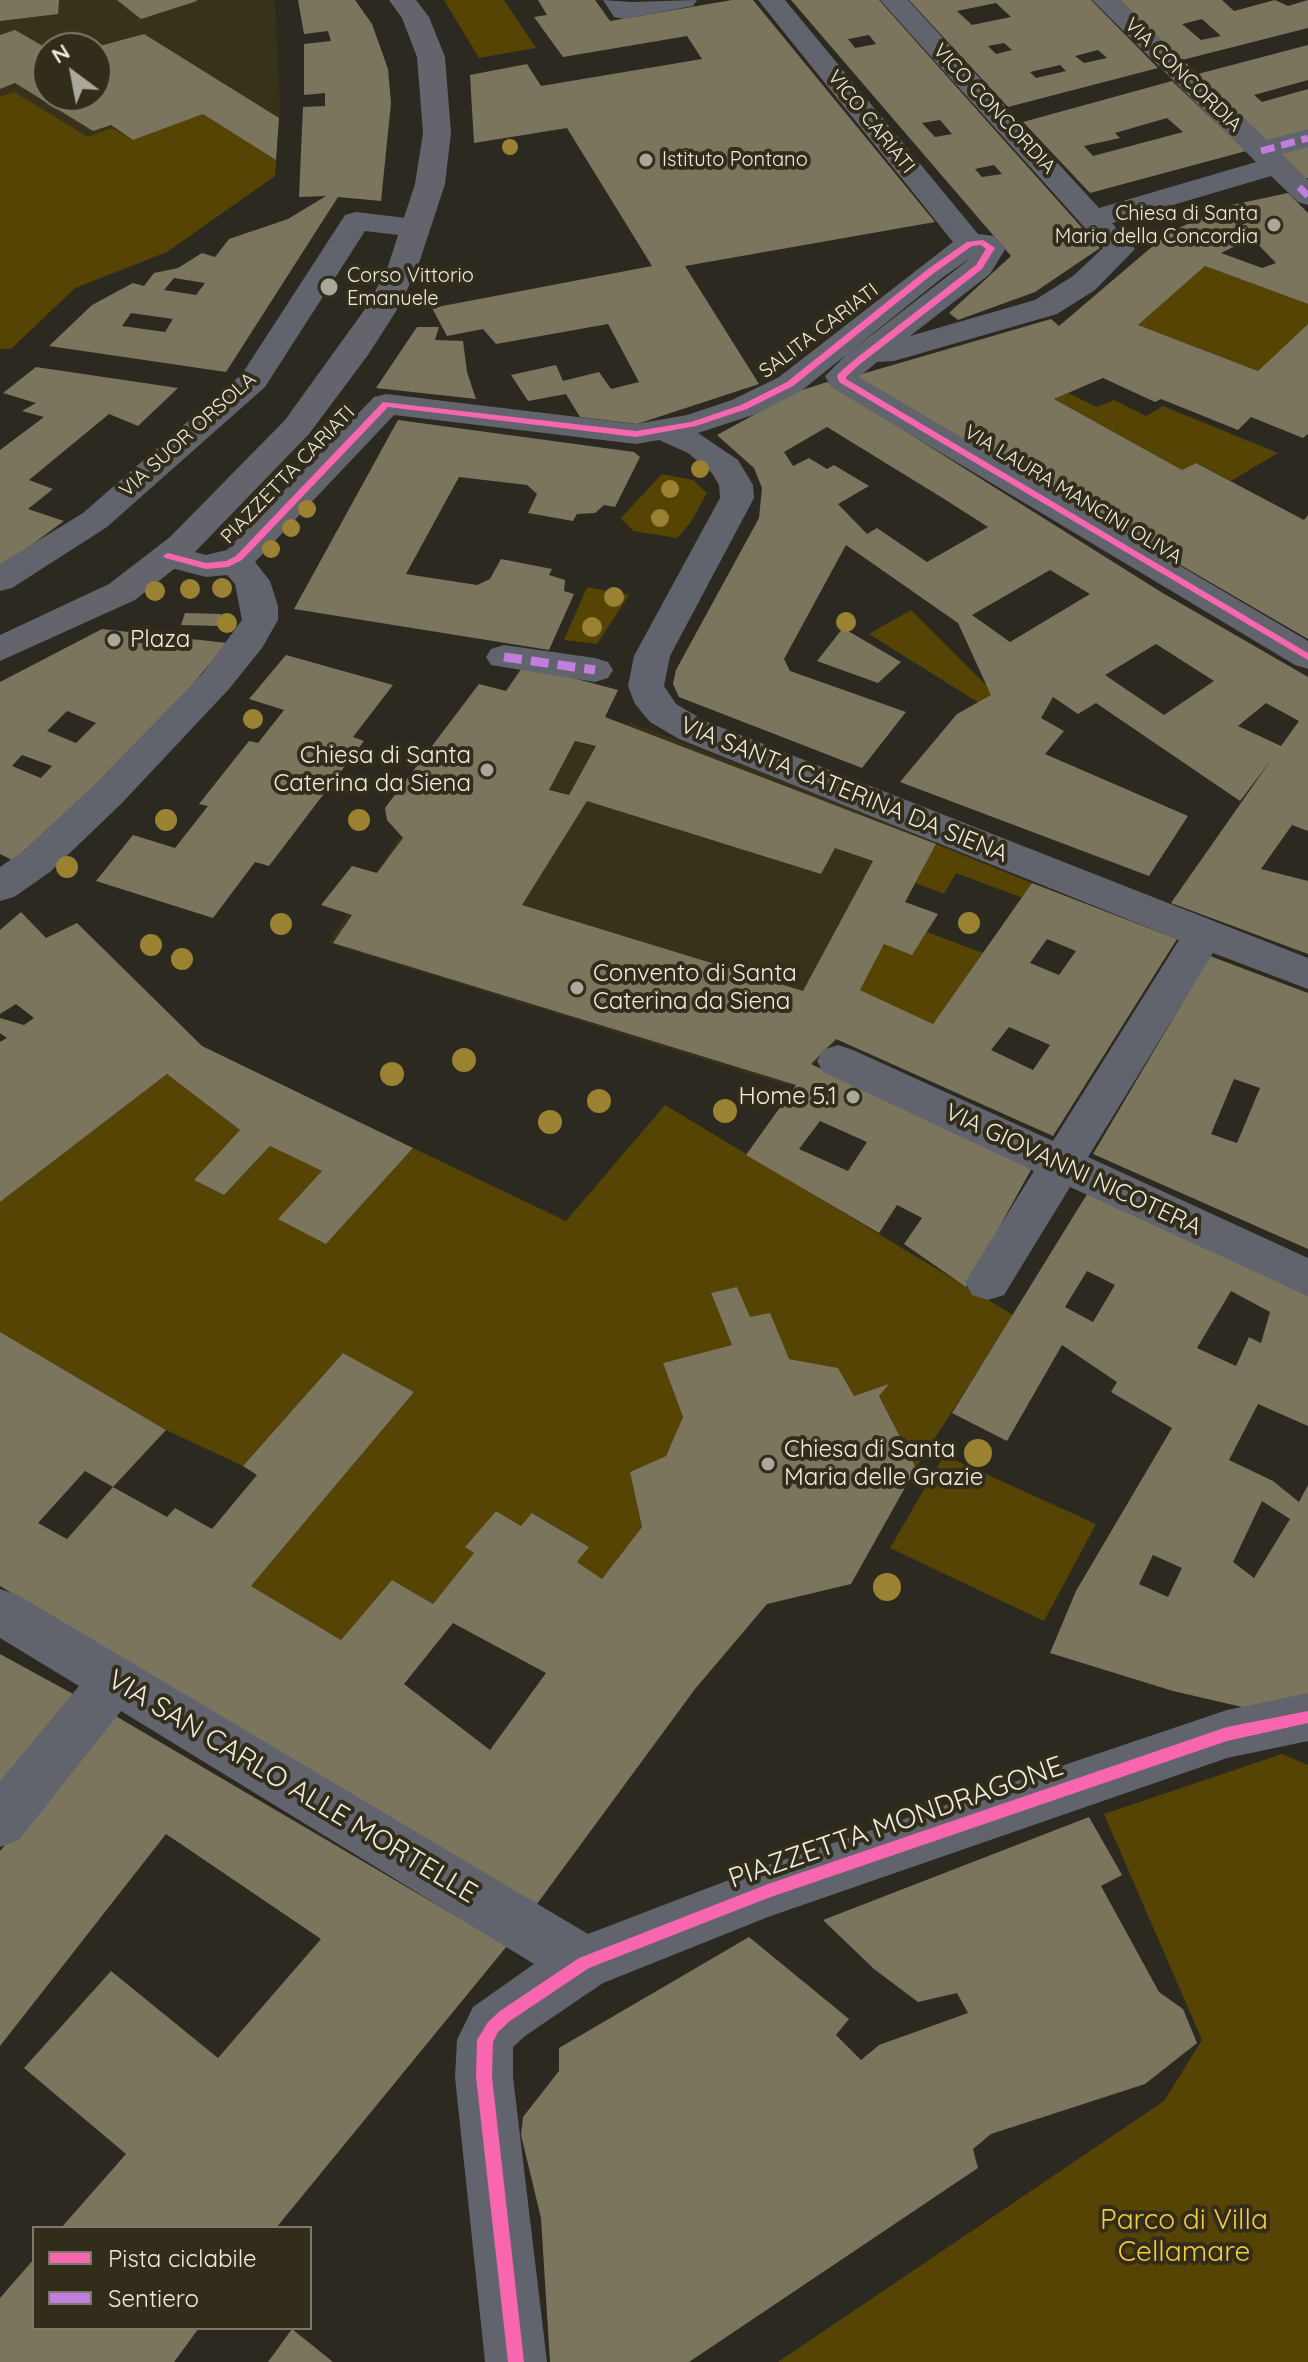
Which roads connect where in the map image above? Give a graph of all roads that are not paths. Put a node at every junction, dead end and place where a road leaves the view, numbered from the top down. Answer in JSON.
{"nodes":[{"id":1,"x":402,"y":0,"type":"edge"},
{"id":2,"x":616,"y":0,"type":"edge"},
{"id":3,"x":684,"y":0,"type":"edge"},
{"id":4,"x":771,"y":0,"type":"edge"},
{"id":5,"x":893,"y":0,"type":"edge"},
{"id":6,"x":1105,"y":0,"type":"edge"},
{"id":7,"x":1308,"y":138,"type":"edge"},
{"id":8,"x":1269,"y":158,"type":"junction"},
{"id":9,"x":1305,"y":190,"type":"edge"},
{"id":10,"x":1096,"y":218,"type":"junction"},
{"id":11,"x":415,"y":228,"type":"junction"},
{"id":12,"x":970,"y":244,"type":"junction"},
{"id":13,"x":857,"y":362,"type":"junction"},
{"id":14,"x":386,"y":404,"type":"joint"},
{"id":15,"x":664,"y":430,"type":"junction"},
{"id":16,"x":168,"y":556,"type":"junction"},
{"id":17,"x":234,"y":561,"type":"junction"},
{"id":18,"x":0,"y":580,"type":"edge"},
{"id":19,"x":0,"y":649,"type":"edge"},
{"id":20,"x":504,"y":657,"type":"dead end"},
{"id":21,"x":1308,"y":657,"type":"edge"},
{"id":22,"x":595,"y":670,"type":"dead end"},
{"id":23,"x":0,"y":887,"type":"edge"},
{"id":24,"x":1203,"y":935,"type":"junction"},
{"id":25,"x":1308,"y":974,"type":"edge"},
{"id":26,"x":838,"y":1061,"type":"dead end"},
{"id":27,"x":1062,"y":1164,"type":"junction"},
{"id":28,"x":1308,"y":1278,"type":"edge"},
{"id":29,"x":988,"y":1282,"type":"dead end"},
{"id":30,"x":0,"y":1611,"type":"edge"},
{"id":31,"x":114,"y":1681,"type":"junction"},
{"id":32,"x":1308,"y":1717,"type":"edge"},
{"id":33,"x":0,"y":1822,"type":"edge"},
{"id":34,"x":584,"y":1963,"type":"junction"},
{"id":35,"x":516,"y":2362,"type":"edge"}],
"edges":[{"from":1,"to":11,"type":"main road"},
{"from":2,"to":3,"type":"street"},
{"from":4,"to":12,"type":"street","name":"VICO CARIATI"},
{"from":5,"to":10,"type":"street","name":"VICO CONCORDIA"},
{"from":6,"to":8,"type":"street","name":"VIA CONCORDIA"},
{"from":7,"to":8,"type":"street"},
{"from":8,"to":9,"type":"street","name":"VIA CONCORDIA"},
{"from":8,"to":10,"type":"street"},
{"from":10,"to":13,"type":"street","name":"SALITA CARIATI"},
{"from":11,"to":16,"type":"main road"},
{"from":11,"to":18,"type":"street","name":"VIA SUOR ORSOLA"},
{"from":12,"to":13,"type":"street","name":"SALITA CARIATI"},
{"from":12,"to":15,"type":"street","name":"SALITA CARIATI"},
{"from":13,"to":21,"type":"street","name":"VIA LAURA MANCINI OLIVA"},
{"from":14,"to":15,"type":"street","name":"SALITA CARIATI"},
{"from":14,"to":17,"type":"street","name":"PIAZZETTA CARIATI"},
{"from":15,"to":24,"type":"street","name":"VIA SANTA CATERINA DA SIENA"},
{"from":16,"to":17,"type":"street","name":"PIAZZETTA CARIATI"},
{"from":16,"to":19,"type":"main road"},
{"from":17,"to":23,"type":"street"},
{"from":20,"to":22,"type":"street"},
{"from":24,"to":25,"type":"street","name":"VIA SANTA CATERINA DA SIENA"},
{"from":24,"to":27,"type":"street"},
{"from":26,"to":27,"type":"street","name":"VIA GIOVANNI NICOTERA"},
{"from":27,"to":28,"type":"street","name":"VIA GIOVANNI NICOTERA"},
{"from":27,"to":29,"type":"street"},
{"from":30,"to":31,"type":"street","name":"VIA SAN CARLO ALLE MORTELLE"},
{"from":31,"to":33,"type":"street"},
{"from":31,"to":34,"type":"street","name":"VIA SAN CARLO ALLE MORTELLE"},
{"from":32,"to":34,"type":"street","name":"PIAZZETTA MONDRAGONE"},
{"from":34,"to":35,"type":"street","name":"PIAZZETTA MONDRAGONE"}]}
